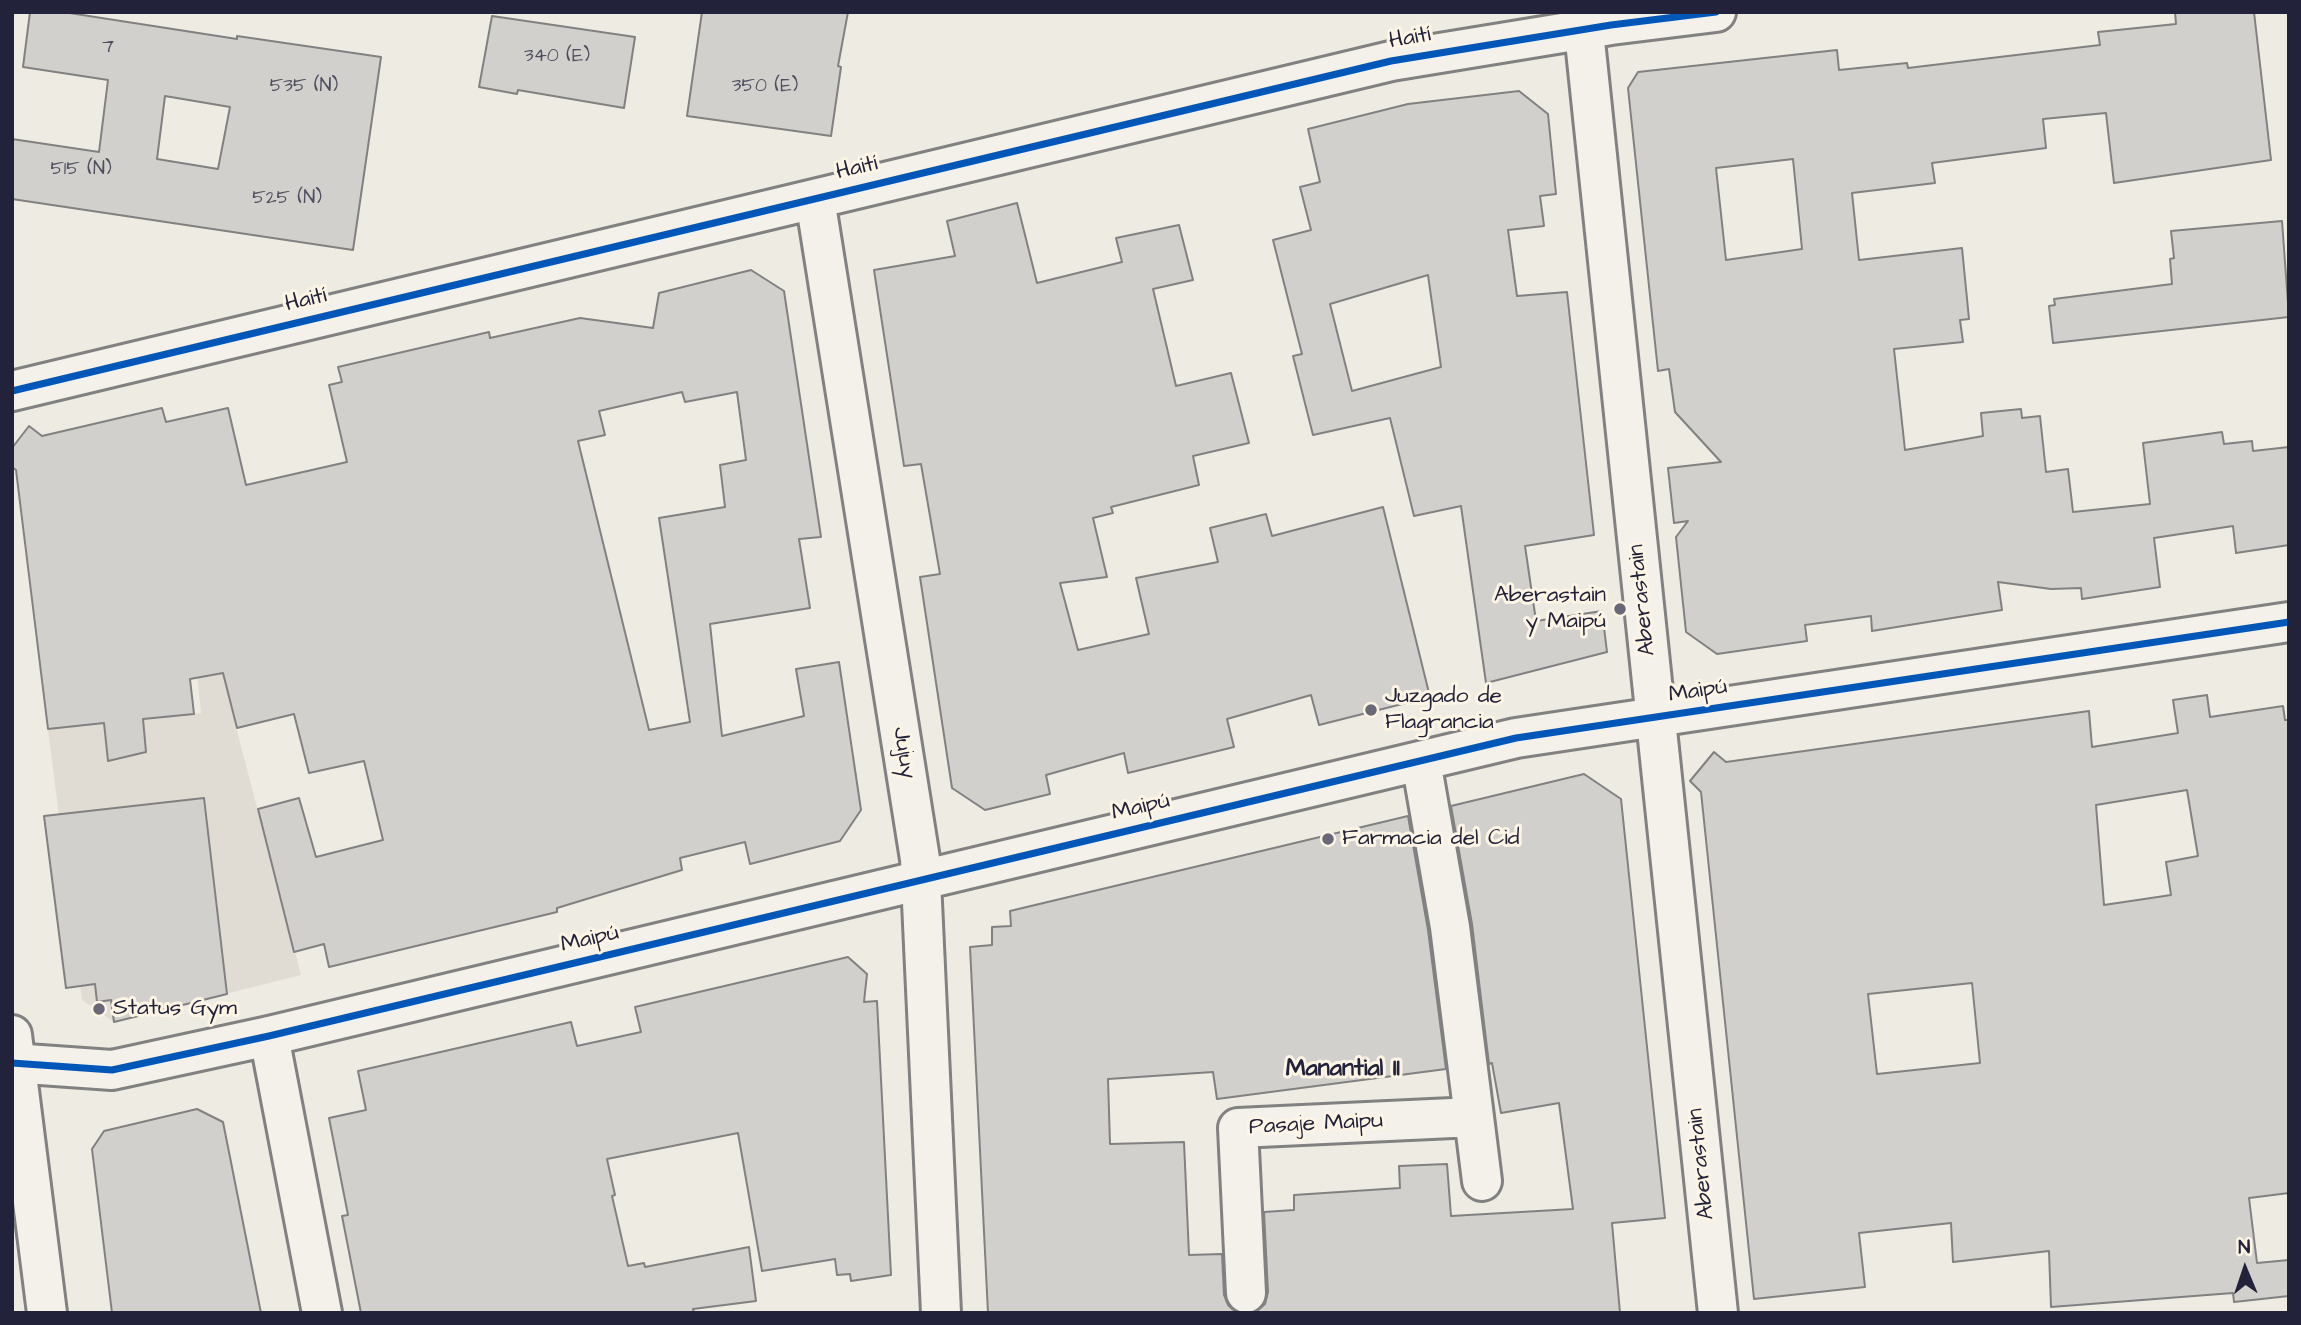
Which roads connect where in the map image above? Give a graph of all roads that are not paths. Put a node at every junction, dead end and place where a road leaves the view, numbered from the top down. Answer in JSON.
{"nodes":[{"id":1,"x":1716,"y":12,"type":"edge"},
{"id":2,"x":1583,"y":21,"type":"edge"},
{"id":3,"x":815,"y":199,"type":"junction"},
{"id":4,"x":12,"y":391,"type":"edge"},
{"id":5,"x":2289,"y":622,"type":"edge"},
{"id":6,"x":1656,"y":718,"type":"junction"},
{"id":7,"x":1421,"y":761,"type":"junction"},
{"id":8,"x":921,"y":881,"type":"junction"},
{"id":9,"x":269,"y":1036,"type":"junction"},
{"id":10,"x":13,"y":1054,"type":"edge"},
{"id":11,"x":1474,"y":1117,"type":"junction"},
{"id":12,"x":1482,"y":1181,"type":"dead end"},
{"id":13,"x":1246,"y":1293,"type":"dead end"},
{"id":14,"x":47,"y":1313,"type":"edge"},
{"id":15,"x":321,"y":1313,"type":"edge"},
{"id":16,"x":941,"y":1313,"type":"edge"},
{"id":17,"x":1718,"y":1313,"type":"edge"}],
"edges":[{"from":1,"to":2,"type":"street","name":"Haití"},
{"from":2,"to":3,"type":"street","name":"Haití"},
{"from":2,"to":6,"type":"street","name":"Aberastain"},
{"from":3,"to":4,"type":"street","name":"Haití"},
{"from":3,"to":8,"type":"street","name":"Jujuy"},
{"from":5,"to":6,"type":"street","name":"Maipú"},
{"from":6,"to":7,"type":"street","name":"Maipú"},
{"from":6,"to":17,"type":"street","name":"Aberastain"},
{"from":7,"to":8,"type":"street","name":"Maipú"},
{"from":7,"to":11,"type":"street"},
{"from":8,"to":9,"type":"street","name":"Maipú"},
{"from":8,"to":16,"type":"street","name":"Jujuy"},
{"from":9,"to":10,"type":"street","name":"Maipú"},
{"from":9,"to":15,"type":"street"},
{"from":10,"to":14,"type":"street"},
{"from":11,"to":12,"type":"street"},
{"from":11,"to":13,"type":"street","name":"Pasaje Maipu"}]}
